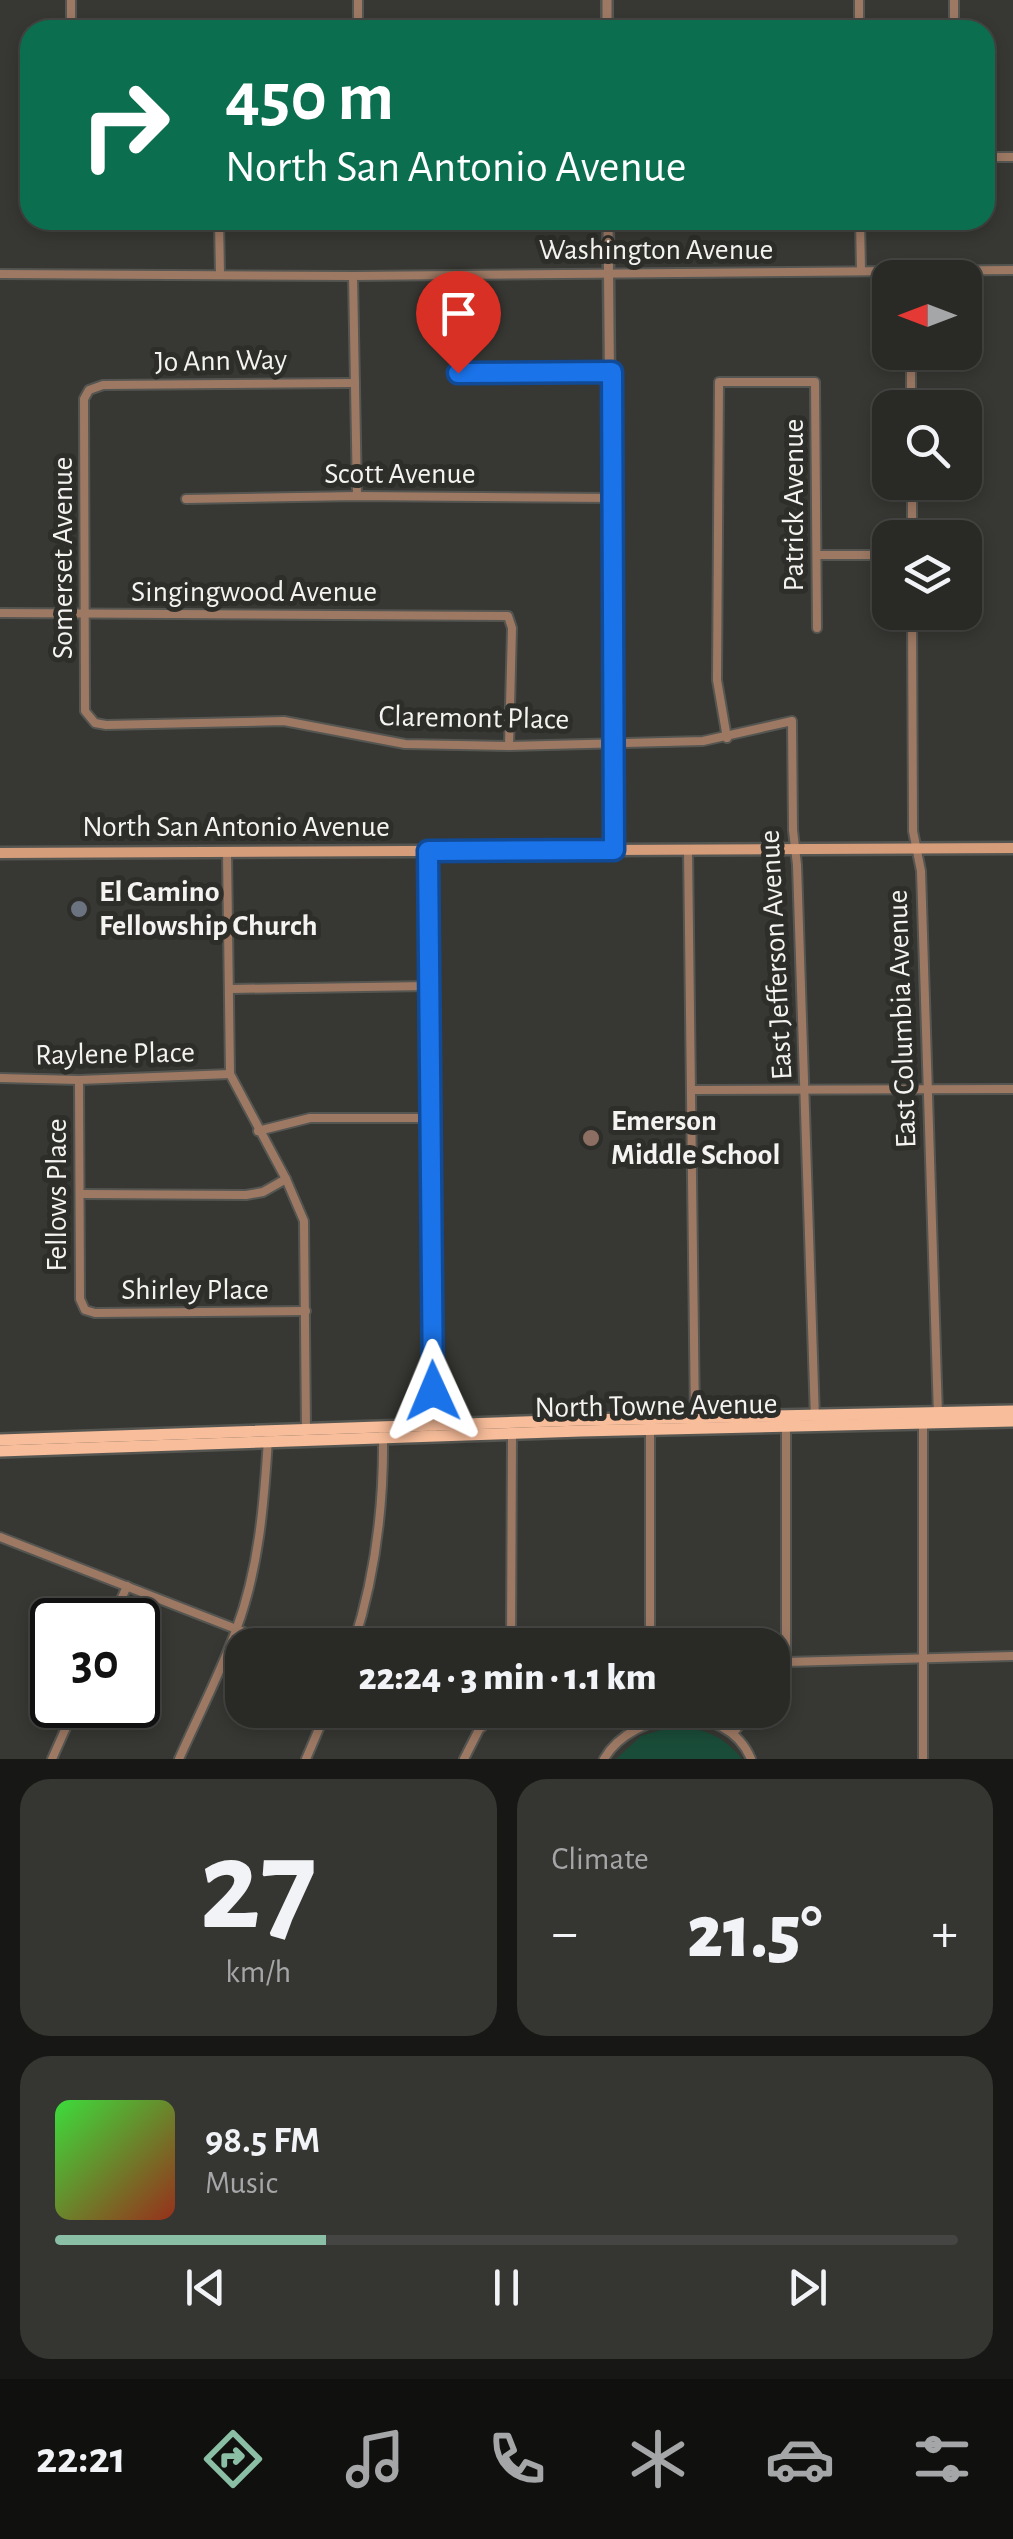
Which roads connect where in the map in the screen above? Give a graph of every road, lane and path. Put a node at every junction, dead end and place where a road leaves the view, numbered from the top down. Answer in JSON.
{"nodes":[{"id":1,"x":219,"y":230,"type":"edge"},
{"id":2,"x":608,"y":230,"type":"edge"},
{"id":3,"x":860,"y":230,"type":"edge"},
{"id":4,"x":1013,"y":270,"type":"edge"},
{"id":5,"x":861,"y":271,"type":"junction"},
{"id":6,"x":982,"y":271,"type":"edge"},
{"id":7,"x":872,"y":272,"type":"edge"},
{"id":8,"x":608,"y":273,"type":"junction"},
{"id":9,"x":0,"y":274,"type":"edge"},
{"id":10,"x":220,"y":275,"type":"junction"},
{"id":11,"x":352,"y":276,"type":"junction"},
{"id":12,"x":612,"y":372,"type":"junction"},
{"id":13,"x":458,"y":373,"type":"dead end"},
{"id":14,"x":355,"y":382,"type":"junction"},
{"id":15,"x":89,"y":390,"type":"joint"},
{"id":16,"x":357,"y":496,"type":"junction"},
{"id":17,"x":613,"y":498,"type":"junction"},
{"id":18,"x":186,"y":499,"type":"dead end"},
{"id":19,"x":816,"y":555,"type":"junction"},
{"id":20,"x":872,"y":555,"type":"edge"},
{"id":21,"x":0,"y":613,"type":"edge"},
{"id":22,"x":87,"y":615,"type":"junction"},
{"id":23,"x":817,"y":628,"type":"dead end"},
{"id":24,"x":912,"y":630,"type":"edge"},
{"id":25,"x":792,"y":721,"type":"joint"},
{"id":26,"x":94,"y":723,"type":"joint"},
{"id":27,"x":727,"y":738,"type":"junction"},
{"id":28,"x":612,"y":742,"type":"junction"},
{"id":29,"x":509,"y":746,"type":"junction"},
{"id":30,"x":795,"y":848,"type":"junction"},
{"id":31,"x":919,"y":848,"type":"junction"},
{"id":32,"x":1013,"y":848,"type":"edge"},
{"id":33,"x":688,"y":849,"type":"junction"},
{"id":34,"x":614,"y":850,"type":"junction"},
{"id":35,"x":428,"y":851,"type":"junction"},
{"id":36,"x":227,"y":852,"type":"junction"},
{"id":37,"x":0,"y":853,"type":"edge"},
{"id":38,"x":428,"y":986,"type":"junction"},
{"id":39,"x":231,"y":989,"type":"junction"},
{"id":40,"x":230,"y":1074,"type":"junction"},
{"id":41,"x":0,"y":1078,"type":"edge"},
{"id":42,"x":79,"y":1080,"type":"junction"},
{"id":43,"x":1013,"y":1089,"type":"edge"},
{"id":44,"x":692,"y":1090,"type":"junction"},
{"id":45,"x":805,"y":1091,"type":"junction"},
{"id":46,"x":926,"y":1091,"type":"junction"},
{"id":47,"x":429,"y":1118,"type":"junction"},
{"id":48,"x":258,"y":1131,"type":"junction"},
{"id":49,"x":286,"y":1179,"type":"junction"},
{"id":50,"x":82,"y":1194,"type":"junction"},
{"id":51,"x":84,"y":1310,"type":"joint"},
{"id":52,"x":306,"y":1312,"type":"junction"},
{"id":53,"x":1013,"y":1411,"type":"edge"},
{"id":54,"x":923,"y":1419,"type":"junction"},
{"id":55,"x":938,"y":1419,"type":"junction"},
{"id":56,"x":1013,"y":1421,"type":"edge"},
{"id":57,"x":815,"y":1422,"type":"junction"},
{"id":58,"x":787,"y":1423,"type":"junction"},
{"id":59,"x":650,"y":1425,"type":"junction"},
{"id":60,"x":695,"y":1425,"type":"junction"},
{"id":61,"x":433,"y":1431,"type":"junction"},
{"id":62,"x":383,"y":1432,"type":"junction"},
{"id":63,"x":306,"y":1435,"type":"junction"},
{"id":64,"x":512,"y":1435,"type":"junction"},
{"id":65,"x":268,"y":1436,"type":"junction"},
{"id":66,"x":0,"y":1440,"type":"edge"},
{"id":67,"x":0,"y":1452,"type":"edge"},
{"id":68,"x":0,"y":1537,"type":"edge"},
{"id":69,"x":127,"y":1586,"type":"junction"},
{"id":70,"x":122,"y":1598,"type":"edge"},
{"id":71,"x":233,"y":1628,"type":"edge"},
{"id":72,"x":236,"y":1628,"type":"edge"},
{"id":73,"x":359,"y":1628,"type":"edge"},
{"id":74,"x":511,"y":1628,"type":"edge"},
{"id":75,"x":650,"y":1628,"type":"edge"},
{"id":76,"x":786,"y":1628,"type":"edge"},
{"id":77,"x":225,"y":1655,"type":"edge"},
{"id":78,"x":1013,"y":1656,"type":"edge"},
{"id":79,"x":924,"y":1661,"type":"junction"},
{"id":80,"x":790,"y":1662,"type":"edge"},
{"id":81,"x":66,"y":1728,"type":"edge"},
{"id":82,"x":319,"y":1728,"type":"edge"},
{"id":83,"x":481,"y":1728,"type":"edge"},
{"id":84,"x":640,"y":1728,"type":"edge"},
{"id":85,"x":726,"y":1728,"type":"edge"},
{"id":86,"x":737,"y":1728,"type":"edge"},
{"id":87,"x":734,"y":1732,"type":"junction"},
{"id":88,"x":52,"y":1759,"type":"edge"},
{"id":89,"x":180,"y":1759,"type":"edge"},
{"id":90,"x":306,"y":1759,"type":"edge"},
{"id":91,"x":464,"y":1759,"type":"edge"},
{"id":92,"x":604,"y":1759,"type":"edge"},
{"id":93,"x":752,"y":1759,"type":"edge"},
{"id":94,"x":923,"y":1759,"type":"edge"}],
"edges":[{"from":1,"to":10,"type":"street"},
{"from":2,"to":8,"type":"street"},
{"from":3,"to":5,"type":"street"},
{"from":4,"to":6,"type":"street","name":"Washington Avenue"},
{"from":5,"to":7,"type":"street","name":"Washington Avenue"},
{"from":5,"to":8,"type":"street","name":"Washington Avenue"},
{"from":8,"to":11,"type":"street","name":"Washington Avenue"},
{"from":8,"to":12,"type":"street"},
{"from":9,"to":10,"type":"street","name":"Washington Avenue"},
{"from":10,"to":11,"type":"street","name":"Washington Avenue"},
{"from":11,"to":14,"type":"street"},
{"from":12,"to":13,"type":"street"},
{"from":12,"to":17,"type":"street"},
{"from":14,"to":15,"type":"street","name":"Jo Ann Way"},
{"from":14,"to":16,"type":"street"},
{"from":15,"to":22,"type":"street","name":"Somerset Avenue"},
{"from":16,"to":17,"type":"street","name":"Scott Avenue"},
{"from":16,"to":18,"type":"street","name":"Scott Avenue"},
{"from":17,"to":28,"type":"street"},
{"from":19,"to":20,"type":"street"},
{"from":19,"to":23,"type":"street","name":"Patrick Avenue"},
{"from":19,"to":27,"type":"street","name":"Patrick Avenue"},
{"from":21,"to":22,"type":"street","name":"Singingwood Avenue"},
{"from":22,"to":26,"type":"street","name":"Somerset Avenue"},
{"from":22,"to":29,"type":"street","name":"Singingwood Avenue"},
{"from":24,"to":31,"type":"street","name":"East Columbia Avenue"},
{"from":25,"to":27,"type":"street","name":"Claremont Place"},
{"from":25,"to":30,"type":"street","name":"East Jefferson Avenue"},
{"from":26,"to":29,"type":"street","name":"Claremont Place"},
{"from":27,"to":28,"type":"street","name":"Claremont Place"},
{"from":28,"to":29,"type":"street","name":"Claremont Place"},
{"from":28,"to":34,"type":"street"},
{"from":30,"to":31,"type":"main road","name":"North San Antonio Avenue"},
{"from":30,"to":33,"type":"main road","name":"North San Antonio Avenue"},
{"from":30,"to":45,"type":"street","name":"East Jefferson Avenue"},
{"from":31,"to":32,"type":"main road","name":"North San Antonio Avenue"},
{"from":31,"to":46,"type":"street","name":"East Columbia Avenue"},
{"from":33,"to":34,"type":"main road","name":"North San Antonio Avenue"},
{"from":33,"to":44,"type":"street"},
{"from":34,"to":35,"type":"main road","name":"North San Antonio Avenue"},
{"from":35,"to":36,"type":"main road","name":"North San Antonio Avenue"},
{"from":35,"to":38,"type":"street"},
{"from":36,"to":37,"type":"main road","name":"North San Antonio Avenue"},
{"from":36,"to":39,"type":"street"},
{"from":38,"to":39,"type":"street"},
{"from":38,"to":47,"type":"street"},
{"from":39,"to":40,"type":"street"},
{"from":40,"to":42,"type":"street","name":"Raylene Place"},
{"from":40,"to":48,"type":"street"},
{"from":41,"to":42,"type":"street","name":"Raylene Place"},
{"from":42,"to":50,"type":"street","name":"Fellows Place"},
{"from":43,"to":46,"type":"street"},
{"from":44,"to":45,"type":"street"},
{"from":44,"to":60,"type":"street"},
{"from":45,"to":46,"type":"street"},
{"from":45,"to":57,"type":"street","name":"East Jefferson Avenue"},
{"from":46,"to":55,"type":"street","name":"East Columbia Avenue"},
{"from":47,"to":48,"type":"street"},
{"from":47,"to":61,"type":"street"},
{"from":48,"to":49,"type":"street"},
{"from":49,"to":50,"type":"street"},
{"from":49,"to":52,"type":"street"},
{"from":50,"to":51,"type":"street","name":"Fellows Place"},
{"from":51,"to":52,"type":"street","name":"Shirley Place"},
{"from":52,"to":63,"type":"street"},
{"from":53,"to":55,"type":"main road","name":"North Towne Avenue"},
{"from":54,"to":55,"type":"main road","name":"North Towne Avenue"},
{"from":54,"to":57,"type":"main road","name":"North Towne Avenue"},
{"from":54,"to":79,"type":"street"},
{"from":55,"to":56,"type":"main road","name":"North Towne Avenue"},
{"from":57,"to":58,"type":"main road","name":"North Towne Avenue"},
{"from":58,"to":60,"type":"main road","name":"North Towne Avenue"},
{"from":58,"to":76,"type":"street"},
{"from":59,"to":60,"type":"main road","name":"North Towne Avenue"},
{"from":59,"to":61,"type":"main road","name":"North Towne Avenue"},
{"from":59,"to":64,"type":"main road","name":"North Towne Avenue"},
{"from":59,"to":75,"type":"street"},
{"from":61,"to":62,"type":"main road","name":"North Towne Avenue"},
{"from":61,"to":64,"type":"main road","name":"North Towne Avenue"},
{"from":62,"to":63,"type":"main road","name":"North Towne Avenue"},
{"from":62,"to":73,"type":"street"},
{"from":63,"to":65,"type":"main road","name":"North Towne Avenue"},
{"from":64,"to":74,"type":"street"},
{"from":65,"to":66,"type":"main road","name":"North Towne Avenue"},
{"from":65,"to":67,"type":"main road","name":"North Towne Avenue"},
{"from":65,"to":72,"type":"street"},
{"from":68,"to":69,"type":"street"},
{"from":69,"to":70,"type":"street"},
{"from":69,"to":71,"type":"street"},
{"from":77,"to":89,"type":"street"},
{"from":78,"to":79,"type":"street"},
{"from":79,"to":80,"type":"street"},
{"from":79,"to":94,"type":"street"},
{"from":81,"to":88,"type":"street"},
{"from":82,"to":90,"type":"street"},
{"from":83,"to":91,"type":"street"},
{"from":84,"to":92,"type":"street"},
{"from":85,"to":87,"type":"street"},
{"from":86,"to":87,"type":"street"},
{"from":87,"to":93,"type":"street"}]}
